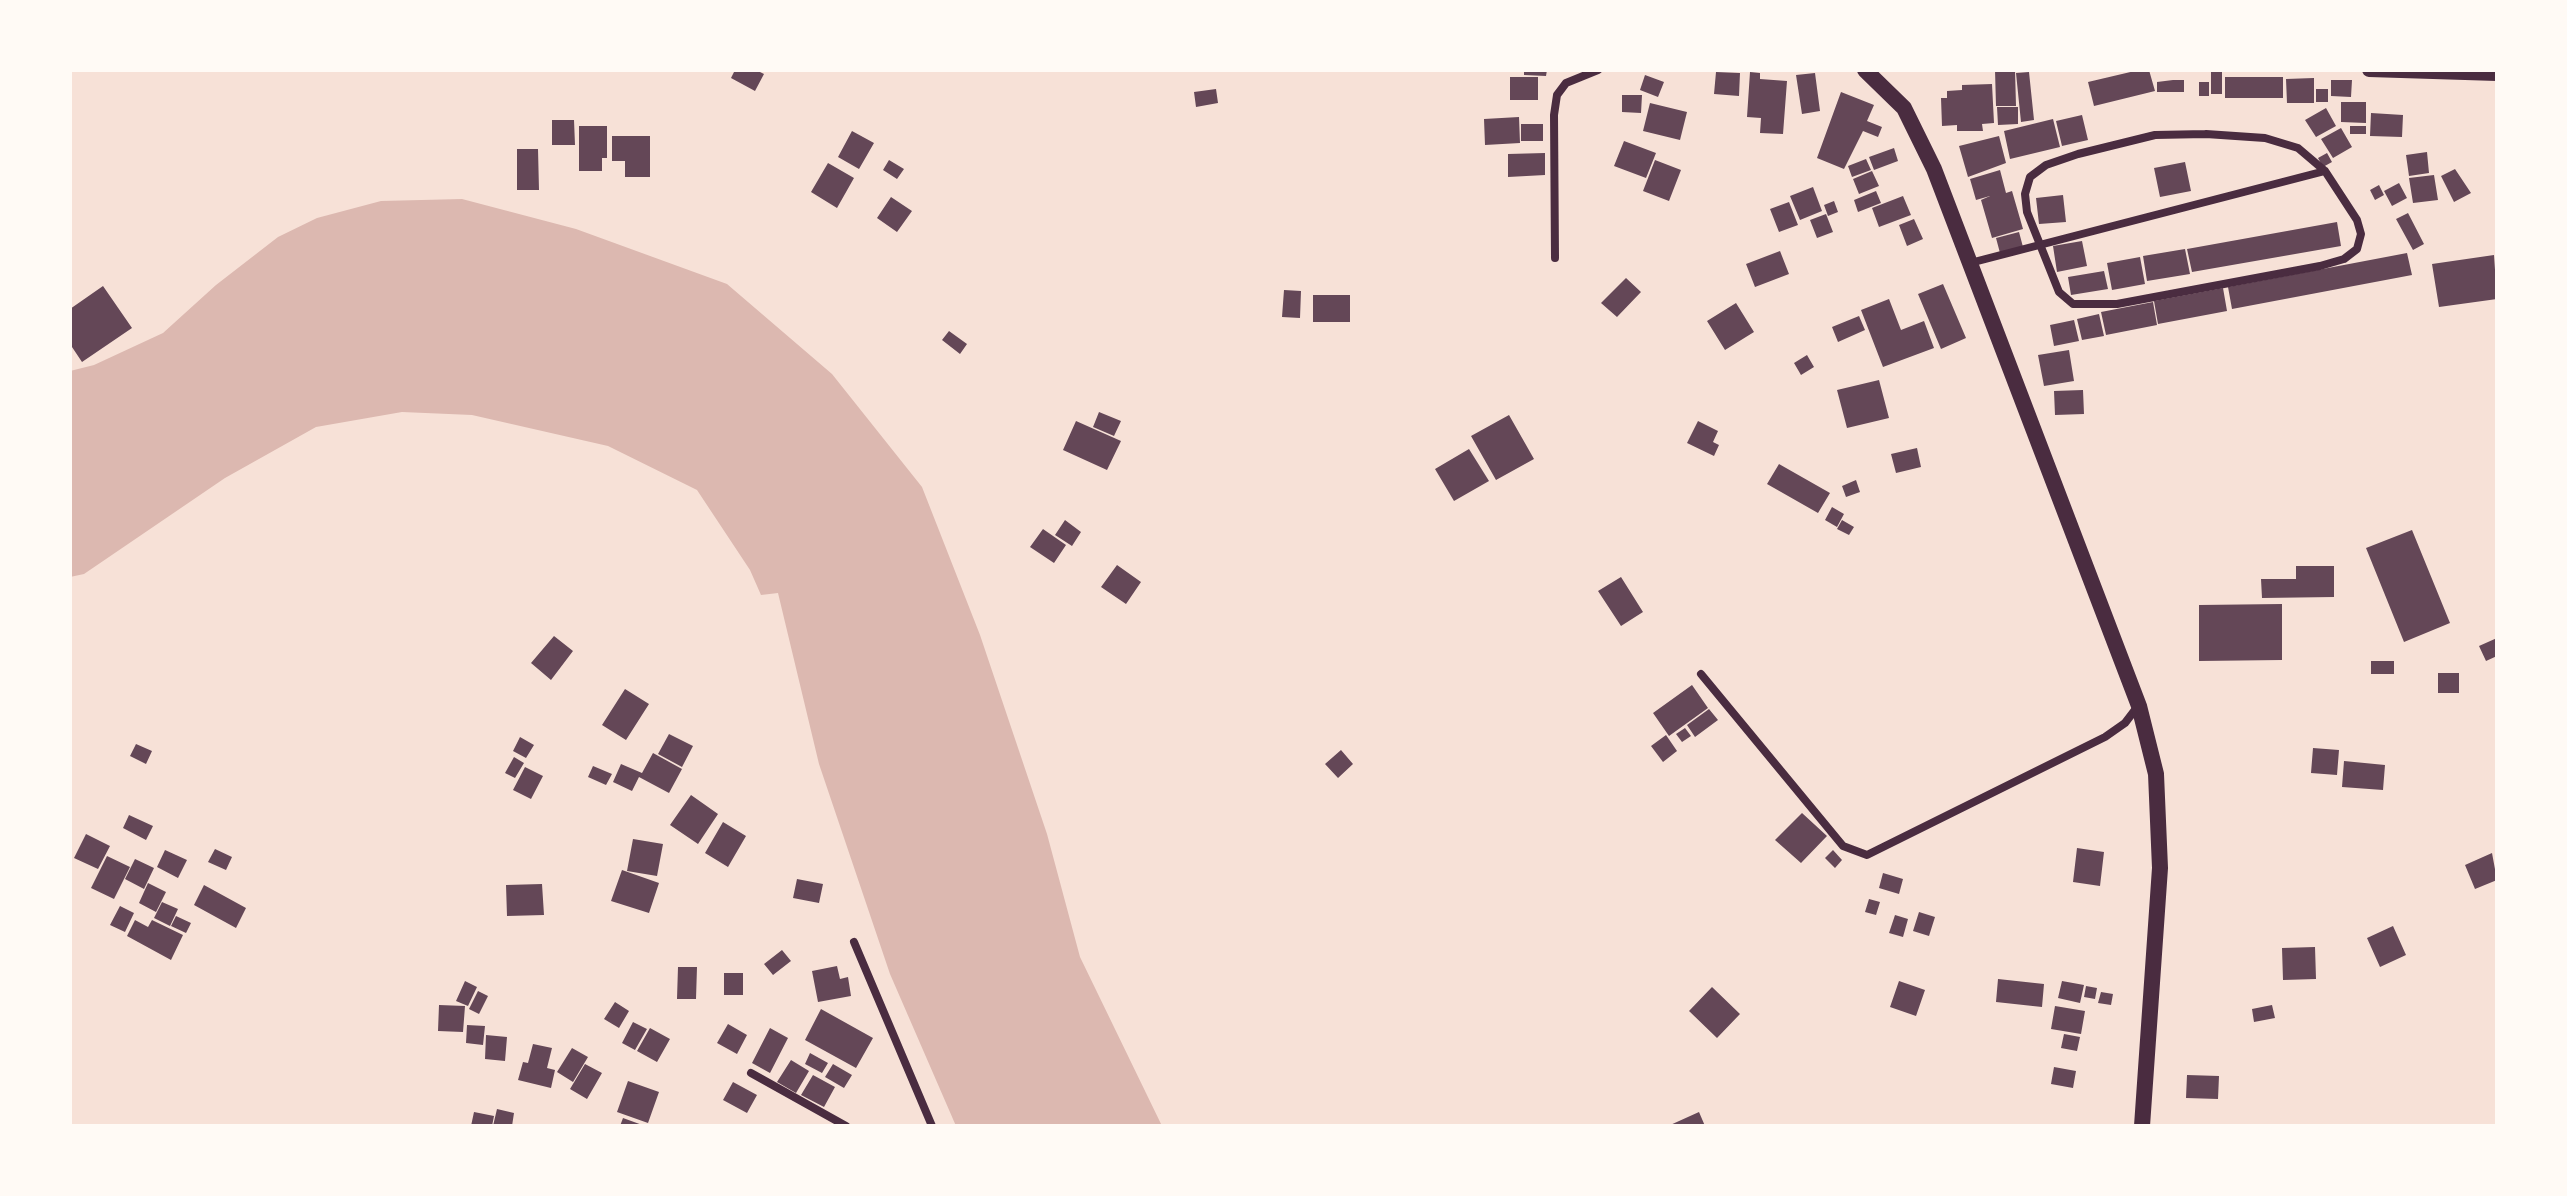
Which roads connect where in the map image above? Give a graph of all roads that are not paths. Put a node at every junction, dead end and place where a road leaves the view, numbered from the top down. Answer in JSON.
{"nodes":[{"id":1,"x":1598,"y":70,"type":"edge"},
{"id":2,"x":1865,"y":70,"type":"edge"},
{"id":3,"x":2369,"y":70,"type":"edge"},
{"id":4,"x":2497,"y":74,"type":"edge"},
{"id":5,"x":2325,"y":171,"type":"junction"},
{"id":6,"x":2038,"y":245,"type":"junction"},
{"id":7,"x":1555,"y":258,"type":"dead end"},
{"id":8,"x":1969,"y":263,"type":"junction"},
{"id":9,"x":1701,"y":674,"type":"dead end"},
{"id":10,"x":2139,"y":706,"type":"junction"},
{"id":11,"x":854,"y":942,"type":"dead end"},
{"id":12,"x":751,"y":1073,"type":"dead end"},
{"id":13,"x":846,"y":1126,"type":"edge"},
{"id":14,"x":932,"y":1126,"type":"edge"},
{"id":15,"x":2142,"y":1126,"type":"edge"}],
"edges":[{"from":1,"to":7,"type":"street"},
{"from":2,"to":8,"type":"main road"},
{"from":3,"to":4,"type":"street"},
{"from":5,"to":6,"type":"street"},
{"from":5,"to":6,"type":"street"},
{"from":5,"to":6,"type":"street"},
{"from":6,"to":8,"type":"street"},
{"from":8,"to":10,"type":"main road"},
{"from":9,"to":10,"type":"street"},
{"from":10,"to":15,"type":"main road"},
{"from":11,"to":14,"type":"street"},
{"from":12,"to":13,"type":"street"}]}
